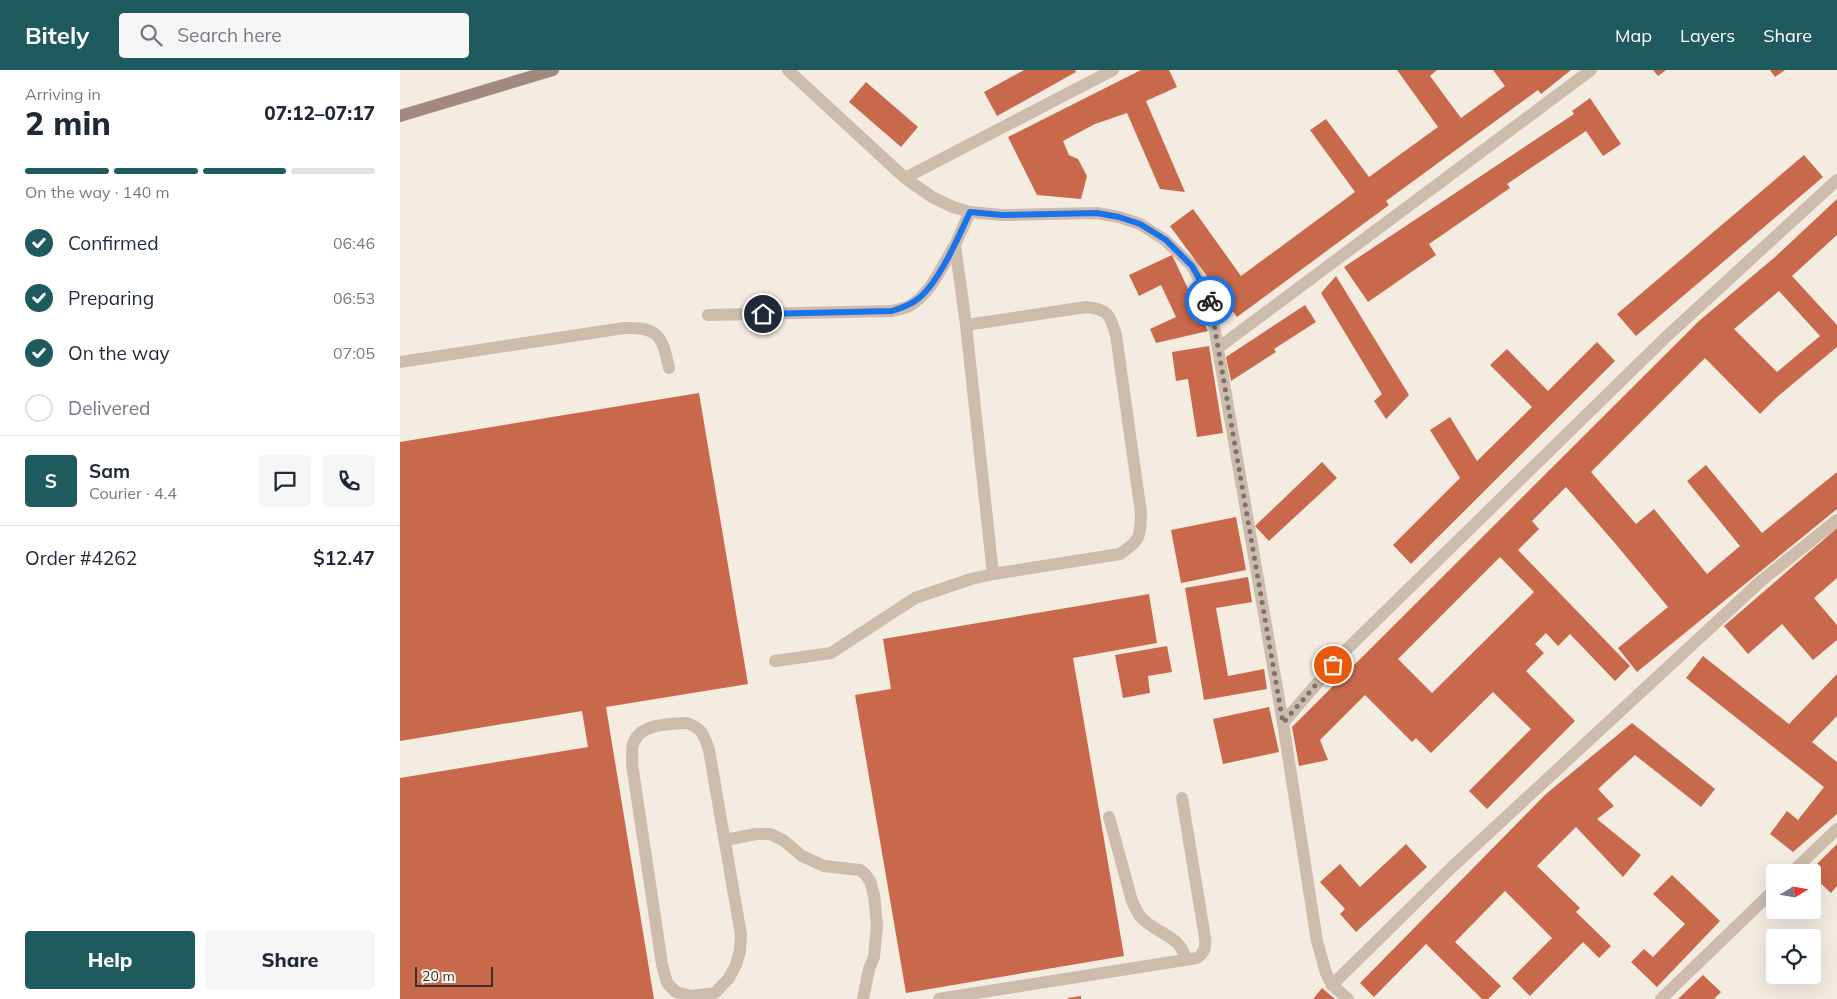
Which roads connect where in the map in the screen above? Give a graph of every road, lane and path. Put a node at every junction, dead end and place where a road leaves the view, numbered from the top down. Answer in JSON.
{"nodes":[{"id":1,"x":553,"y":70,"type":"edge"},
{"id":2,"x":788,"y":70,"type":"edge"},
{"id":3,"x":1113,"y":70,"type":"edge"},
{"id":4,"x":1591,"y":70,"type":"edge"},
{"id":5,"x":400,"y":116,"type":"edge"},
{"id":6,"x":905,"y":178,"type":"junction"},
{"id":7,"x":1837,"y":180,"type":"edge"},
{"id":8,"x":970,"y":212,"type":"junction"},
{"id":9,"x":955,"y":245,"type":"junction"},
{"id":10,"x":708,"y":315,"type":"dead end"},
{"id":11,"x":966,"y":325,"type":"junction"},
{"id":12,"x":1218,"y":348,"type":"junction"},
{"id":13,"x":400,"y":362,"type":"edge"},
{"id":14,"x":668,"y":368,"type":"dead end"},
{"id":15,"x":1837,"y":520,"type":"edge"},
{"id":16,"x":993,"y":574,"type":"junction"},
{"id":17,"x":775,"y":662,"type":"dead end"},
{"id":18,"x":1283,"y":723,"type":"junction"},
{"id":19,"x":1182,"y":798,"type":"dead end"},
{"id":20,"x":1109,"y":817,"type":"dead end"},
{"id":21,"x":1837,"y":829,"type":"edge"},
{"id":22,"x":725,"y":840,"type":"junction"},
{"id":23,"x":1800,"y":864,"type":"edge"},
{"id":24,"x":1766,"y":898,"type":"edge"},
{"id":25,"x":1186,"y":960,"type":"junction"},
{"id":26,"x":1332,"y":985,"type":"junction"},
{"id":27,"x":715,"y":996,"type":"edge"},
{"id":28,"x":863,"y":999,"type":"edge"},
{"id":29,"x":939,"y":999,"type":"edge"},
{"id":30,"x":1348,"y":999,"type":"edge"},
{"id":31,"x":1661,"y":999,"type":"edge"}],
"edges":[{"from":1,"to":5,"type":"main road"},
{"from":2,"to":6,"type":"street"},
{"from":3,"to":6,"type":"street"},
{"from":4,"to":12,"type":"street"},
{"from":6,"to":8,"type":"street"},
{"from":7,"to":18,"type":"street"},
{"from":8,"to":9,"type":"street"},
{"from":8,"to":12,"type":"street"},
{"from":9,"to":10,"type":"street"},
{"from":9,"to":11,"type":"street"},
{"from":11,"to":16,"type":"street"},
{"from":11,"to":16,"type":"street"},
{"from":12,"to":18,"type":"street"},
{"from":13,"to":14,"type":"street"},
{"from":15,"to":26,"type":"street"},
{"from":16,"to":17,"type":"street"},
{"from":18,"to":26,"type":"street"},
{"from":19,"to":25,"type":"street"},
{"from":20,"to":25,"type":"street"},
{"from":21,"to":23,"type":"street"},
{"from":22,"to":27,"type":"street"},
{"from":22,"to":27,"type":"street"},
{"from":22,"to":28,"type":"street"},
{"from":24,"to":31,"type":"street"},
{"from":25,"to":29,"type":"street"},
{"from":26,"to":30,"type":"street"}]}
